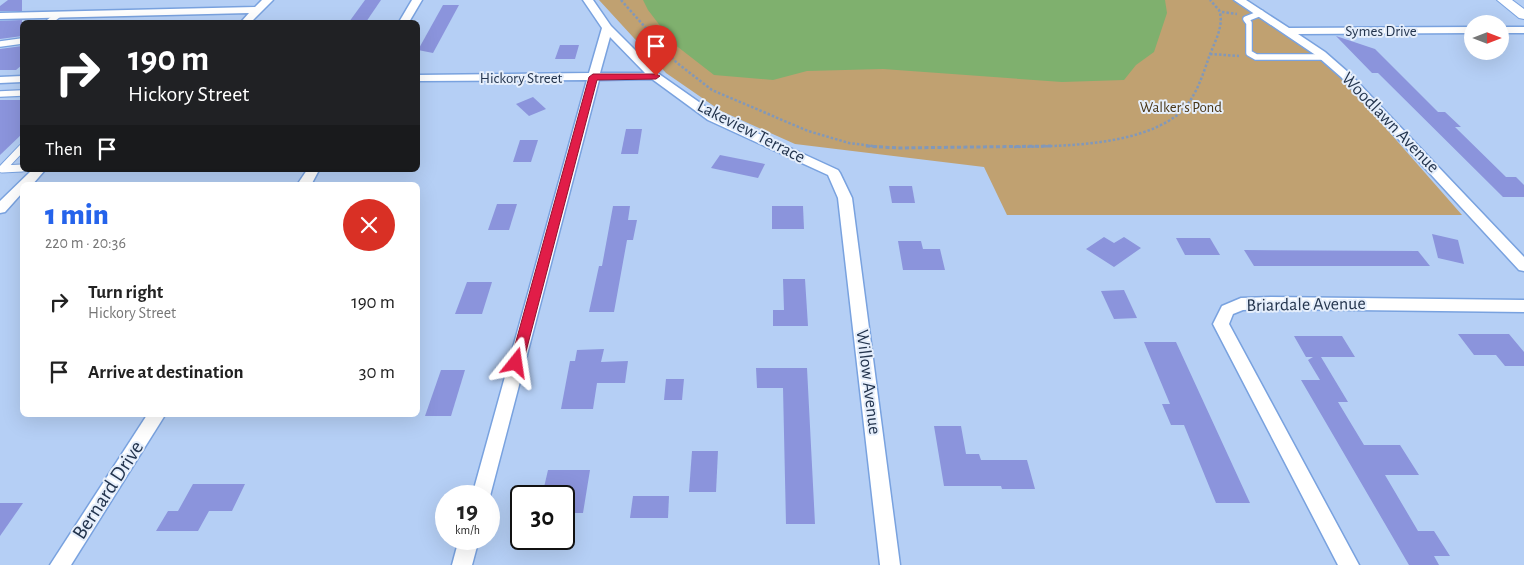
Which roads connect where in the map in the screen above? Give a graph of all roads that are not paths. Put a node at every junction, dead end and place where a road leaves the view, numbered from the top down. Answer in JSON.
{"nodes":[{"id":1,"x":268,"y":0,"type":"edge"},
{"id":2,"x":417,"y":0,"type":"edge"},
{"id":3,"x":588,"y":0,"type":"edge"},
{"id":4,"x":1239,"y":0,"type":"edge"},
{"id":5,"x":1504,"y":0,"type":"edge"},
{"id":6,"x":258,"y":10,"type":"junction"},
{"id":7,"x":174,"y":12,"type":"junction"},
{"id":8,"x":1260,"y":13,"type":"junction"},
{"id":9,"x":58,"y":15,"type":"junction"},
{"id":10,"x":1524,"y":15,"type":"edge"},
{"id":11,"x":1,"y":16,"type":"edge"},
{"id":12,"x":52,"y":20,"type":"edge"},
{"id":13,"x":166,"y":20,"type":"edge"},
{"id":14,"x":248,"y":20,"type":"edge"},
{"id":15,"x":405,"y":20,"type":"edge"},
{"id":16,"x":607,"y":28,"type":"junction"},
{"id":17,"x":1464,"y":30,"type":"edge"},
{"id":18,"x":1509,"y":30,"type":"edge"},
{"id":19,"x":1524,"y":30,"type":"edge"},
{"id":20,"x":1289,"y":31,"type":"junction"},
{"id":21,"x":20,"y":41,"type":"edge"},
{"id":22,"x":0,"y":44,"type":"edge"},
{"id":23,"x":1325,"y":57,"type":"junction"},
{"id":24,"x":656,"y":76,"type":"junction"},
{"id":25,"x":593,"y":77,"type":"junction"},
{"id":26,"x":420,"y":78,"type":"edge"},
{"id":27,"x":20,"y":79,"type":"edge"},
{"id":28,"x":0,"y":80,"type":"edge"},
{"id":29,"x":20,"y":93,"type":"edge"},
{"id":30,"x":0,"y":96,"type":"edge"},
{"id":31,"x":20,"y":97,"type":"edge"},
{"id":32,"x":20,"y":150,"type":"edge"},
{"id":33,"x":20,"y":168,"type":"edge"},
{"id":34,"x":1,"y":169,"type":"edge"},
{"id":35,"x":37,"y":172,"type":"edge"},
{"id":36,"x":27,"y":182,"type":"edge"},
{"id":37,"x":20,"y":189,"type":"edge"},
{"id":38,"x":845,"y":198,"type":"joint"},
{"id":39,"x":0,"y":209,"type":"edge"},
{"id":40,"x":1524,"y":266,"type":"edge"},
{"id":41,"x":1524,"y":306,"type":"edge"},
{"id":42,"x":155,"y":417,"type":"edge"},
{"id":43,"x":484,"y":485,"type":"edge"},
{"id":44,"x":466,"y":550,"type":"edge"},
{"id":45,"x":60,"y":565,"type":"edge"},
{"id":46,"x":462,"y":565,"type":"edge"},
{"id":47,"x":890,"y":565,"type":"edge"},
{"id":48,"x":1349,"y":565,"type":"edge"}],
"edges":[{"from":1,"to":6,"type":"street"},
{"from":2,"to":15,"type":"street"},
{"from":3,"to":16,"type":"street","name":"Lakeview Terrace"},
{"from":4,"to":8,"type":"street","name":"Woodlawn Avenue"},
{"from":5,"to":10,"type":"street"},
{"from":6,"to":7,"type":"street"},
{"from":6,"to":14,"type":"street"},
{"from":7,"to":9,"type":"street"},
{"from":7,"to":13,"type":"street"},
{"from":8,"to":20,"type":"street","name":"Woodlawn Avenue"},
{"from":8,"to":23,"type":"lane"},
{"from":9,"to":11,"type":"street"},
{"from":9,"to":12,"type":"lane"},
{"from":16,"to":24,"type":"street","name":"Lakeview Terrace"},
{"from":16,"to":25,"type":"street"},
{"from":17,"to":20,"type":"street","name":"Symes Drive"},
{"from":18,"to":19,"type":"street"},
{"from":20,"to":23,"type":"street","name":"Woodlawn Avenue"},
{"from":21,"to":22,"type":"lane"},
{"from":23,"to":40,"type":"street","name":"Woodlawn Avenue"},
{"from":24,"to":25,"type":"street","name":"Hickory Street"},
{"from":24,"to":38,"type":"street","name":"Lakeview Terrace"},
{"from":25,"to":26,"type":"street","name":"Hickory Street"},
{"from":25,"to":43,"type":"street"},
{"from":27,"to":28,"type":"street"},
{"from":29,"to":30,"type":"lane"},
{"from":30,"to":31,"type":"lane"},
{"from":32,"to":34,"type":"lane"},
{"from":33,"to":34,"type":"lane"},
{"from":35,"to":36,"type":"street"},
{"from":37,"to":39,"type":"street"},
{"from":38,"to":47,"type":"street","name":"Willow Avenue"},
{"from":41,"to":48,"type":"street","name":"Briardale Avenue"},
{"from":42,"to":45,"type":"street","name":"Bernard Drive"},
{"from":44,"to":46,"type":"street"}]}
